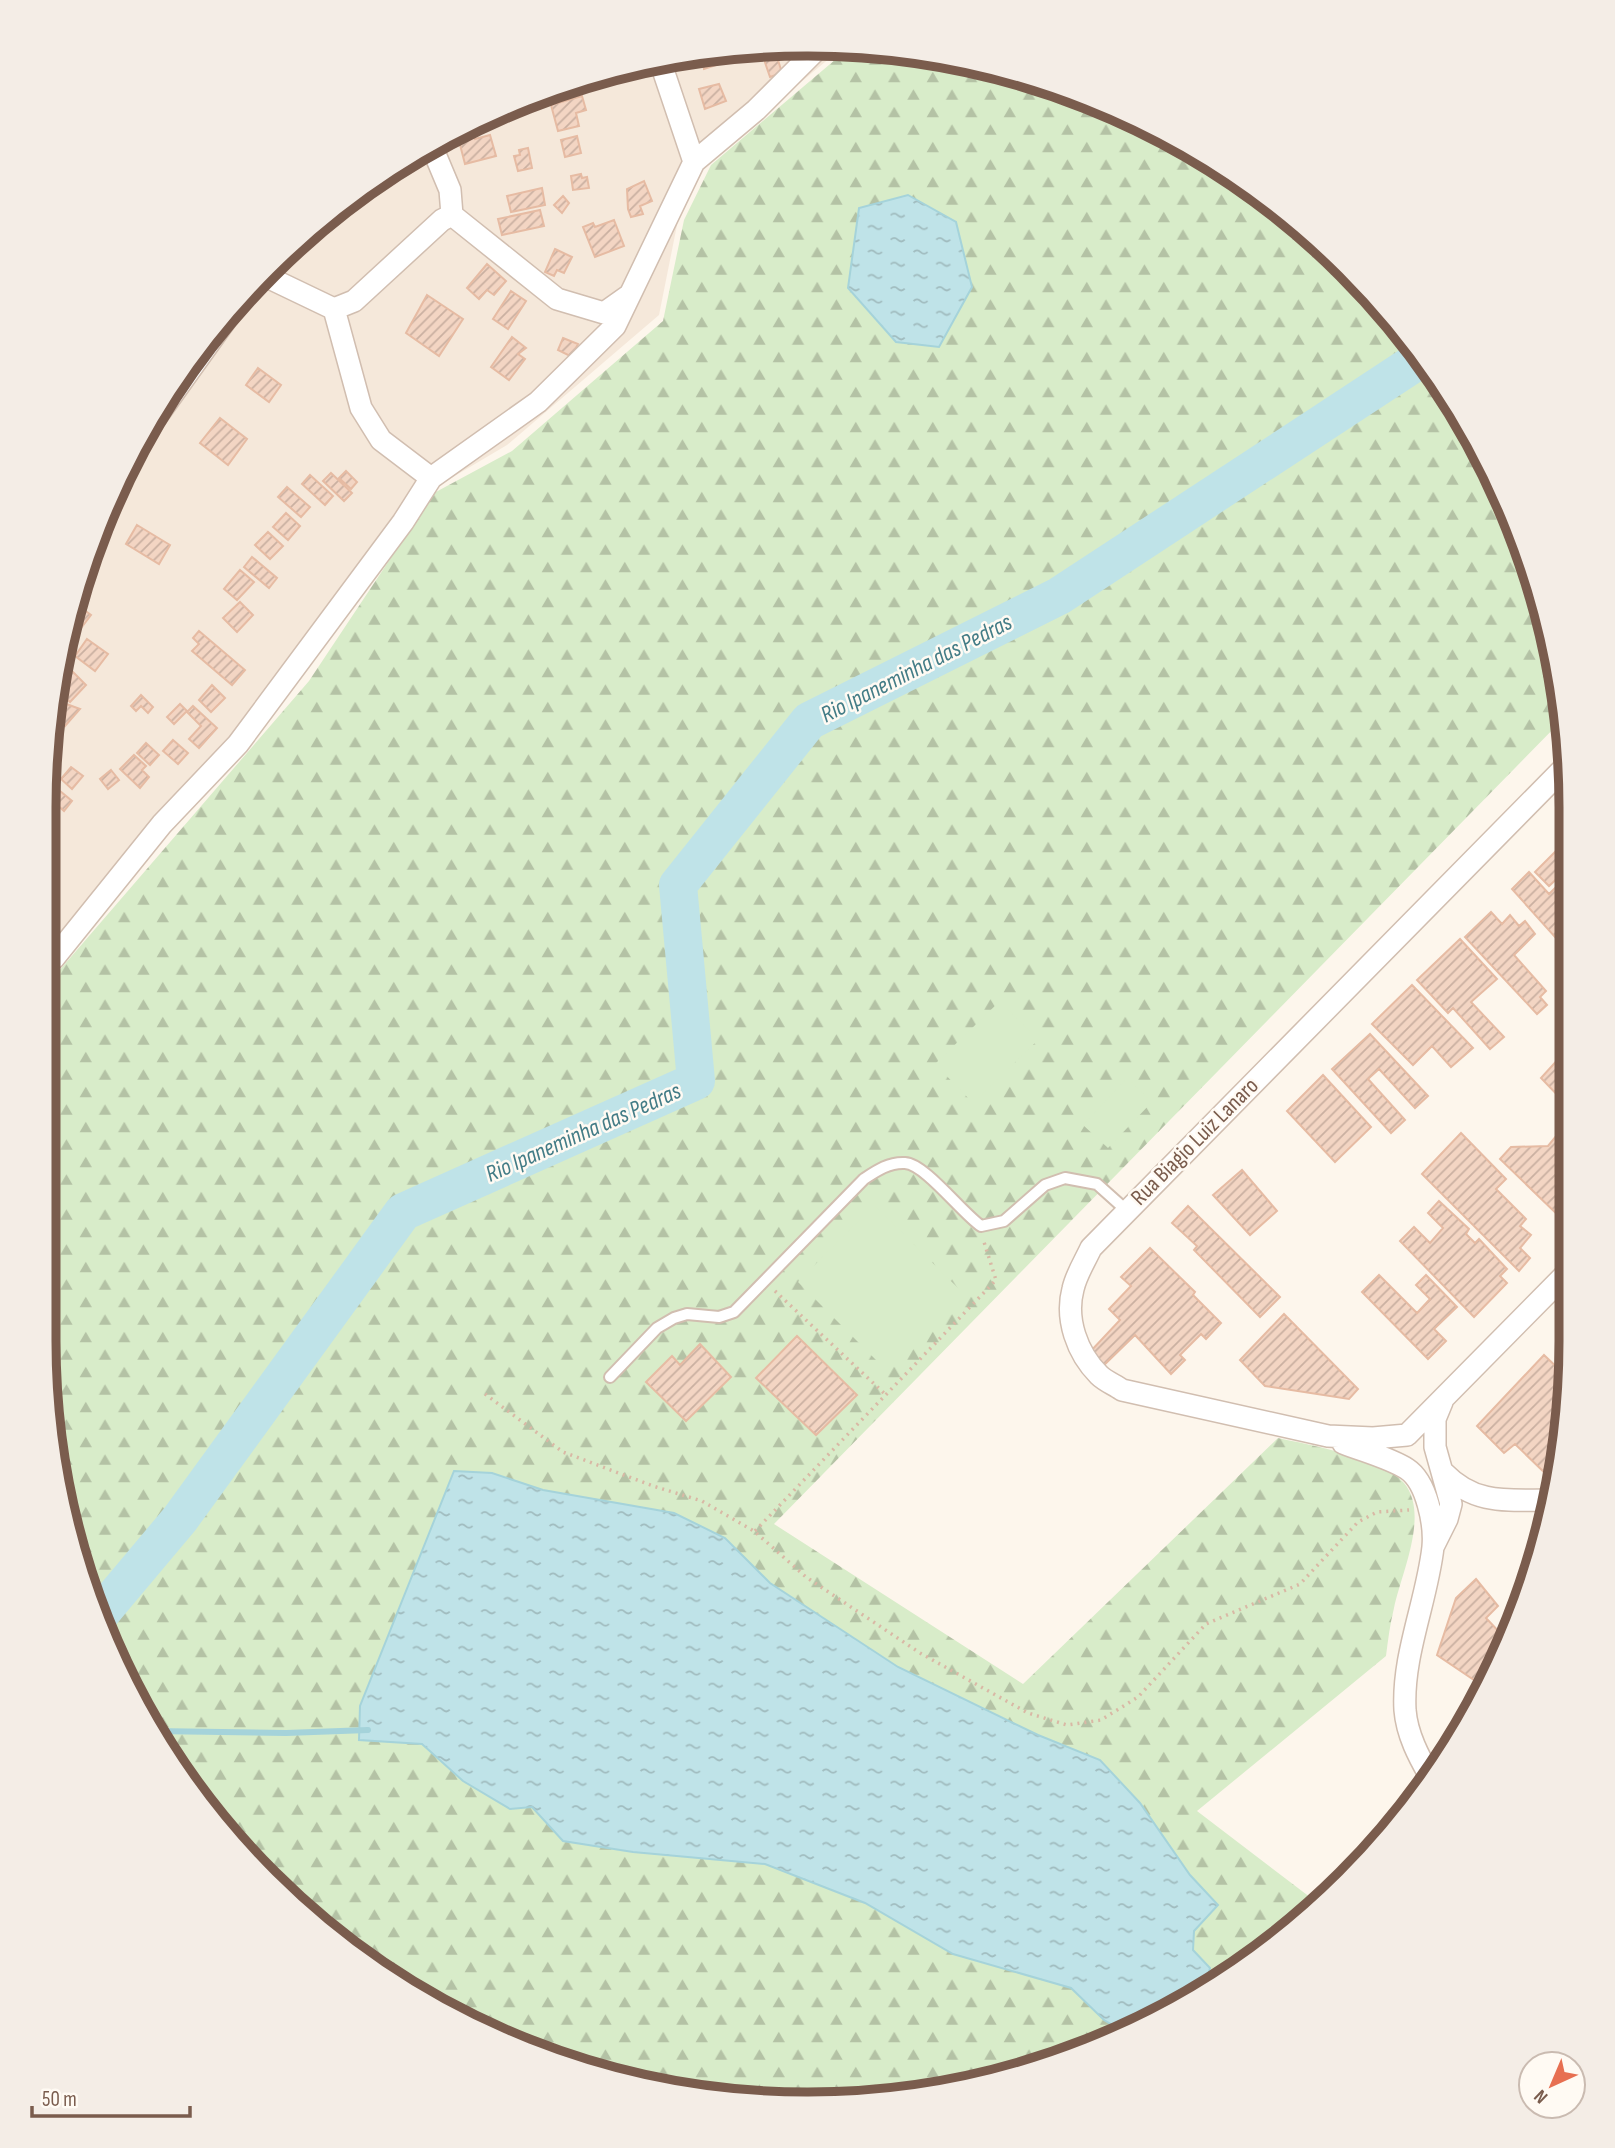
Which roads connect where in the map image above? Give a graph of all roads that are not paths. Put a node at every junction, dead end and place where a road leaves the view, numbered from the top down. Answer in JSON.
{"nodes":[{"id":1,"x":810,"y":56,"type":"edge"},
{"id":2,"x":663,"y":70,"type":"edge"},
{"id":3,"x":435,"y":155,"type":"edge"},
{"id":4,"x":694,"y":162,"type":"junction"},
{"id":5,"x":452,"y":215,"type":"junction"},
{"id":6,"x":273,"y":280,"type":"edge"},
{"id":7,"x":630,"y":295,"type":"junction"},
{"id":8,"x":334,"y":309,"type":"junction"},
{"id":9,"x":431,"y":478,"type":"junction"},
{"id":10,"x":1558,"y":774,"type":"edge"},
{"id":11,"x":56,"y":956,"type":"edge"},
{"id":12,"x":1126,"y":1210,"type":"junction"},
{"id":13,"x":1559,"y":1281,"type":"edge"},
{"id":14,"x":610,"y":1377,"type":"dead end"},
{"id":15,"x":1444,"y":1397,"type":"junction"},
{"id":16,"x":1407,"y":1435,"type":"junction"},
{"id":17,"x":1328,"y":1436,"type":"junction"},
{"id":18,"x":1435,"y":1447,"type":"junction"},
{"id":19,"x":1408,"y":1469,"type":"junction"},
{"id":20,"x":1442,"y":1471,"type":"junction"},
{"id":21,"x":1505,"y":1500,"type":"junction"},
{"id":22,"x":1542,"y":1500,"type":"edge"},
{"id":23,"x":1436,"y":1530,"type":"junction"},
{"id":24,"x":1425,"y":1768,"type":"edge"}],
"edges":[{"from":1,"to":4,"type":"street"},
{"from":2,"to":4,"type":"street"},
{"from":3,"to":5,"type":"street"},
{"from":4,"to":7,"type":"street"},
{"from":5,"to":7,"type":"street"},
{"from":5,"to":8,"type":"street"},
{"from":6,"to":8,"type":"street"},
{"from":7,"to":9,"type":"street"},
{"from":8,"to":9,"type":"street"},
{"from":9,"to":11,"type":"street"},
{"from":10,"to":12,"type":"street","name":"Rua Biagio Luiz Lanaro"},
{"from":12,"to":14,"type":"lane"},
{"from":12,"to":17,"type":"street","name":"Rua Biagio Luiz Lanaro"},
{"from":13,"to":15,"type":"street"},
{"from":15,"to":16,"type":"street"},
{"from":15,"to":18,"type":"street"},
{"from":16,"to":17,"type":"street","name":"Rua Biagio Luiz Lanaro"},
{"from":16,"to":18,"type":"street"},
{"from":16,"to":19,"type":"street"},
{"from":17,"to":19,"type":"street","name":"Rua Biagio Luiz Lanaro"},
{"from":18,"to":19,"type":"street"},
{"from":18,"to":20,"type":"street"},
{"from":19,"to":23,"type":"street"},
{"from":20,"to":21,"type":"street"},
{"from":20,"to":23,"type":"street"},
{"from":21,"to":22,"type":"street"},
{"from":21,"to":23,"type":"street"},
{"from":23,"to":24,"type":"street"}]}
